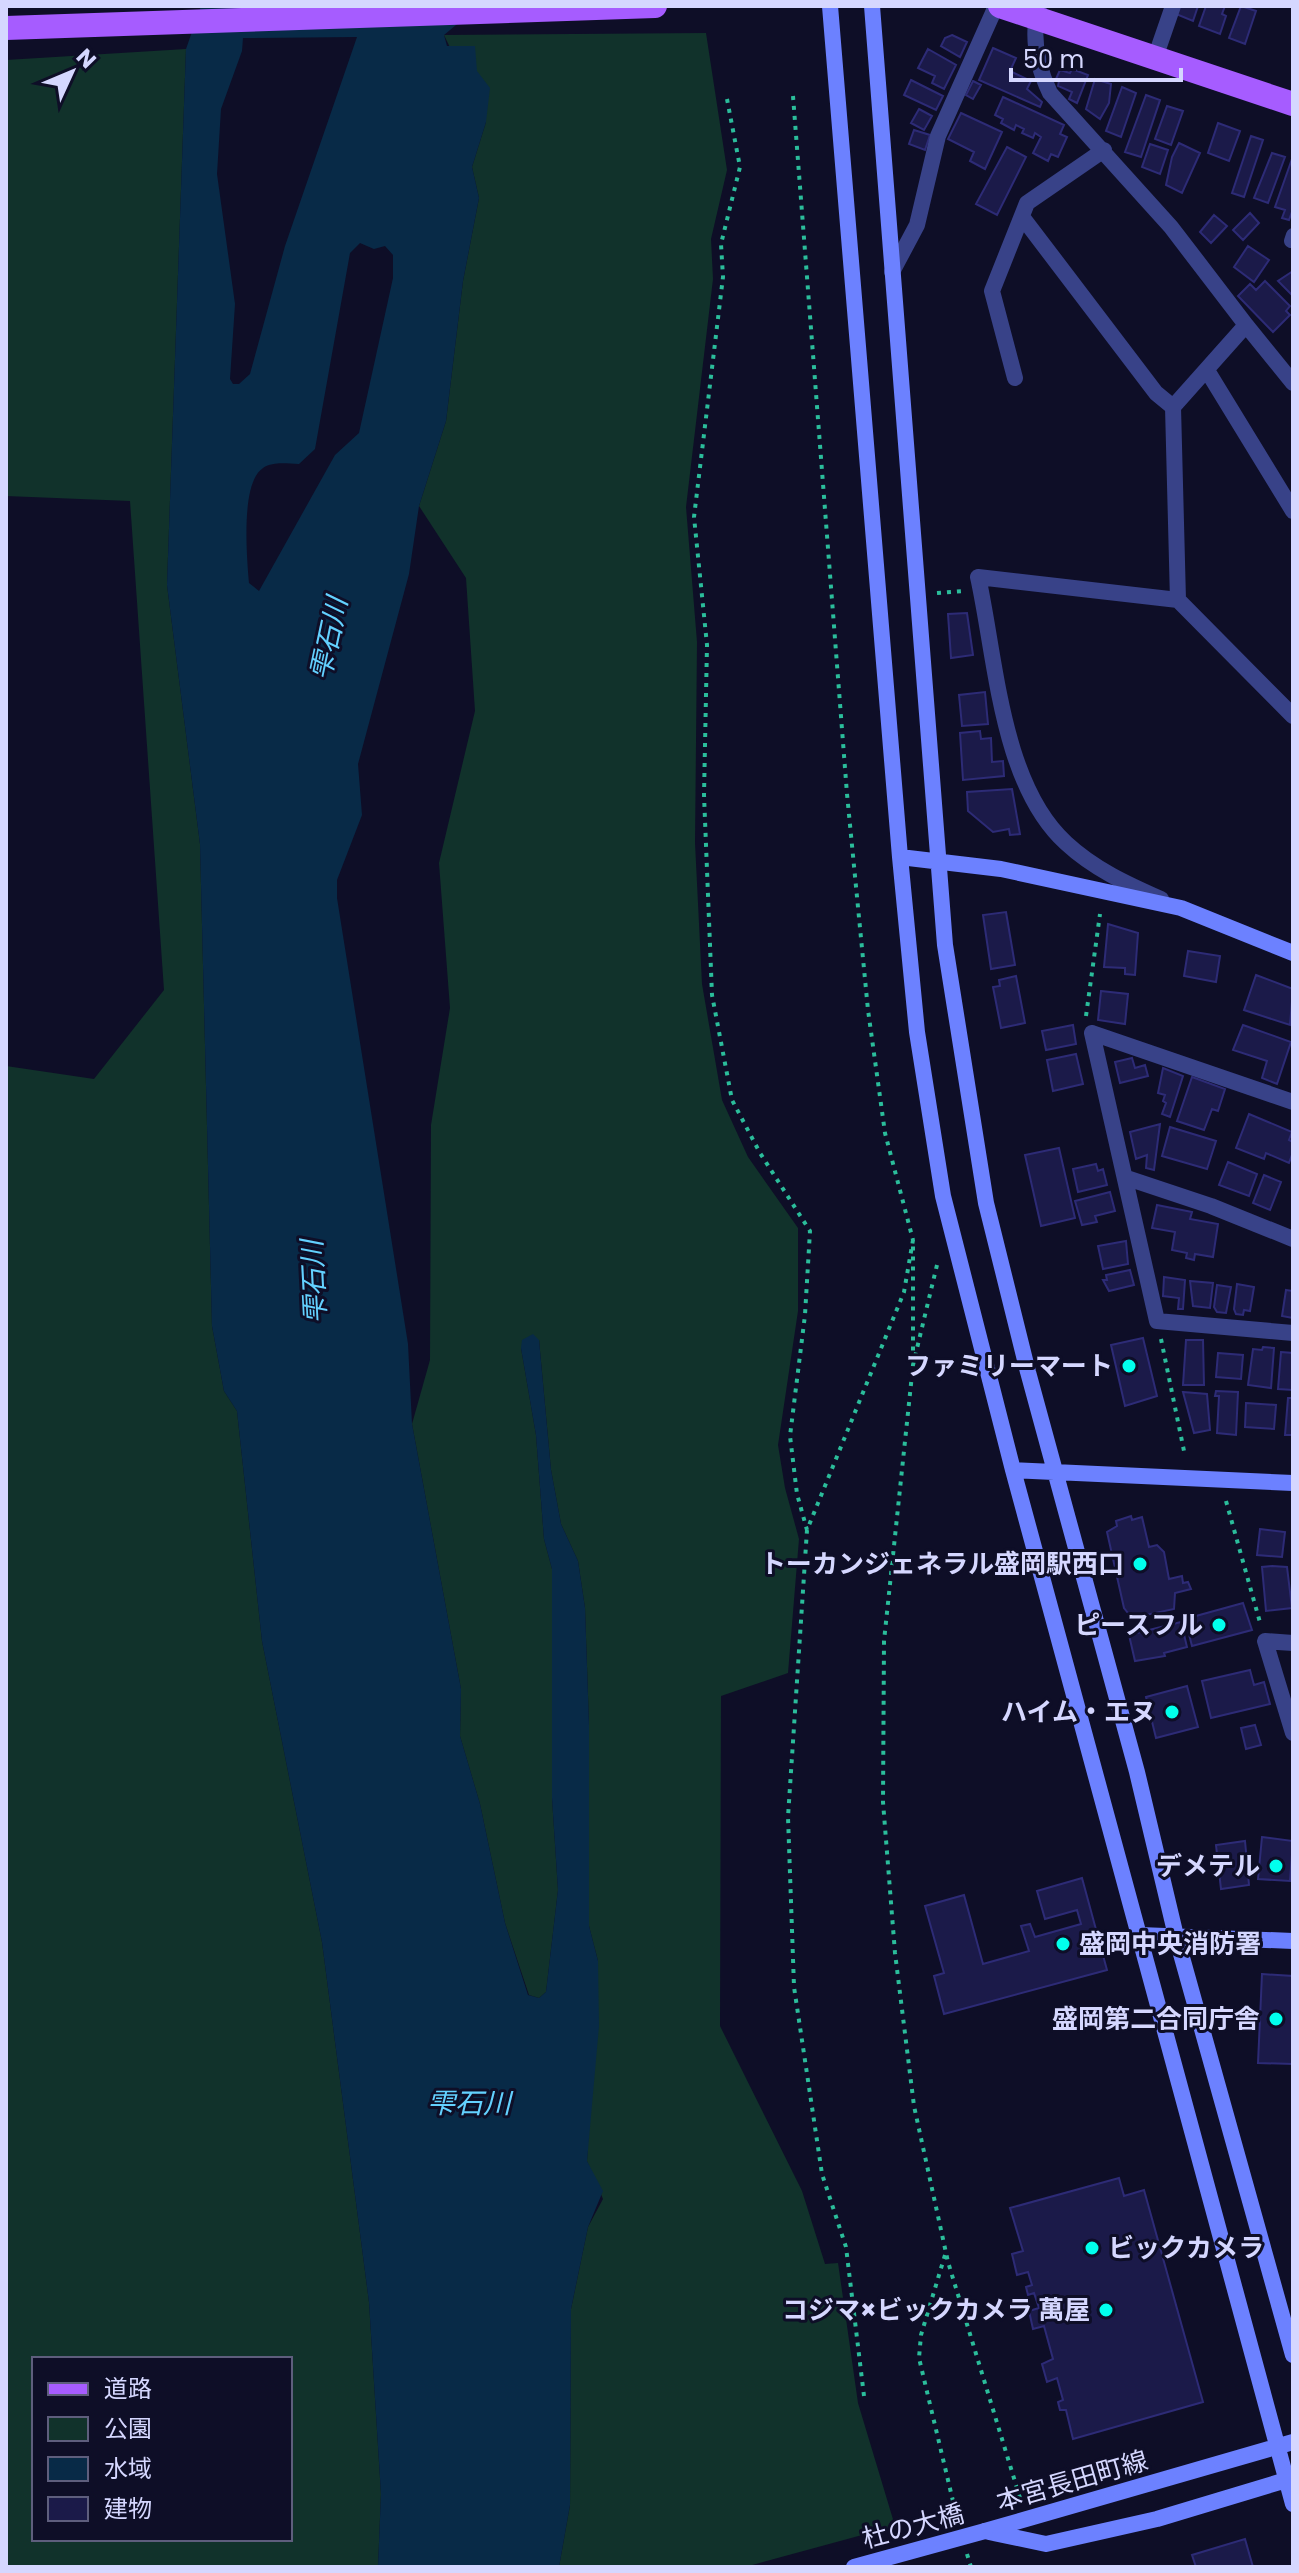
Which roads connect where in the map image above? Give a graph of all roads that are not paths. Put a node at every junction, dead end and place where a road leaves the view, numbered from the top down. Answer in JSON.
{"nodes":[{"id":1,"x":655,"y":6,"type":"edge"},
{"id":2,"x":830,"y":6,"type":"edge"},
{"id":3,"x":872,"y":6,"type":"edge"},
{"id":4,"x":998,"y":6,"type":"edge"},
{"id":5,"x":1173,"y":6,"type":"edge"},
{"id":6,"x":1038,"y":12,"type":"edge"},
{"id":7,"x":6,"y":28,"type":"edge"},
{"id":8,"x":1155,"y":58,"type":"junction"},
{"id":9,"x":1293,"y":104,"type":"edge"},
{"id":10,"x":1104,"y":150,"type":"junction"},
{"id":11,"x":1023,"y":218,"type":"junction"},
{"id":12,"x":892,"y":272,"type":"junction"},
{"id":13,"x":1246,"y":325,"type":"junction"},
{"id":14,"x":1208,"y":372,"type":"junction"},
{"id":15,"x":1015,"y":378,"type":"dead end"},
{"id":16,"x":1293,"y":383,"type":"edge"},
{"id":17,"x":1173,"y":407,"type":"junction"},
{"id":18,"x":1293,"y":511,"type":"edge"},
{"id":19,"x":1178,"y":600,"type":"junction"},
{"id":20,"x":1293,"y":716,"type":"edge"},
{"id":21,"x":900,"y":857,"type":"junction"},
{"id":22,"x":938,"y":861,"type":"junction"},
{"id":23,"x":1181,"y":908,"type":"junction"},
{"id":24,"x":1293,"y":953,"type":"edge"},
{"id":25,"x":1293,"y":1102,"type":"edge"},
{"id":26,"x":1127,"y":1178,"type":"junction"},
{"id":27,"x":1293,"y":1239,"type":"edge"},
{"id":28,"x":1293,"y":1333,"type":"edge"},
{"id":29,"x":1013,"y":1470,"type":"junction"},
{"id":30,"x":1055,"y":1471,"type":"junction"},
{"id":31,"x":1293,"y":1483,"type":"edge"},
{"id":32,"x":1293,"y":1643,"type":"edge"},
{"id":33,"x":1293,"y":1733,"type":"edge"},
{"id":34,"x":1140,"y":1935,"type":"junction"},
{"id":35,"x":1176,"y":1936,"type":"junction"},
{"id":36,"x":1293,"y":1941,"type":"edge"},
{"id":37,"x":1293,"y":2355,"type":"edge"},
{"id":38,"x":1285,"y":2444,"type":"edge"},
{"id":39,"x":1290,"y":2479,"type":"edge"},
{"id":40,"x":1293,"y":2504,"type":"edge"},
{"id":41,"x":985,"y":2531,"type":"junction"},
{"id":42,"x":854,"y":2567,"type":"edge"}],
"edges":[{"from":1,"to":7,"type":"main road"},
{"from":2,"to":21,"type":"street"},
{"from":3,"to":12,"type":"street"},
{"from":4,"to":6,"type":"main road"},
{"from":4,"to":12,"type":"street"},
{"from":5,"to":8,"type":"street"},
{"from":6,"to":8,"type":"main road"},
{"from":6,"to":10,"type":"street"},
{"from":8,"to":9,"type":"main road"},
{"from":10,"to":11,"type":"street"},
{"from":10,"to":13,"type":"street"},
{"from":11,"to":15,"type":"street"},
{"from":11,"to":17,"type":"street"},
{"from":12,"to":22,"type":"street"},
{"from":13,"to":14,"type":"street"},
{"from":13,"to":16,"type":"street"},
{"from":14,"to":17,"type":"street"},
{"from":14,"to":18,"type":"street"},
{"from":17,"to":19,"type":"street"},
{"from":19,"to":20,"type":"street"},
{"from":19,"to":23,"type":"street"},
{"from":21,"to":22,"type":"street"},
{"from":21,"to":29,"type":"street"},
{"from":22,"to":23,"type":"street"},
{"from":22,"to":30,"type":"street"},
{"from":23,"to":24,"type":"street"},
{"from":25,"to":26,"type":"street"},
{"from":26,"to":27,"type":"street"},
{"from":26,"to":28,"type":"street"},
{"from":29,"to":30,"type":"street"},
{"from":29,"to":34,"type":"street"},
{"from":30,"to":31,"type":"street"},
{"from":30,"to":35,"type":"street"},
{"from":32,"to":33,"type":"street"},
{"from":34,"to":35,"type":"street"},
{"from":34,"to":38,"type":"street"},
{"from":35,"to":36,"type":"street"},
{"from":35,"to":37,"type":"street"},
{"from":38,"to":39,"type":"street"},
{"from":38,"to":41,"type":"street","name":"本宮長田町線"},
{"from":39,"to":40,"type":"street"},
{"from":39,"to":41,"type":"street","name":"本宮長田町線"},
{"from":41,"to":42,"type":"street","name":"杜の大橋","bridge":true}]}
